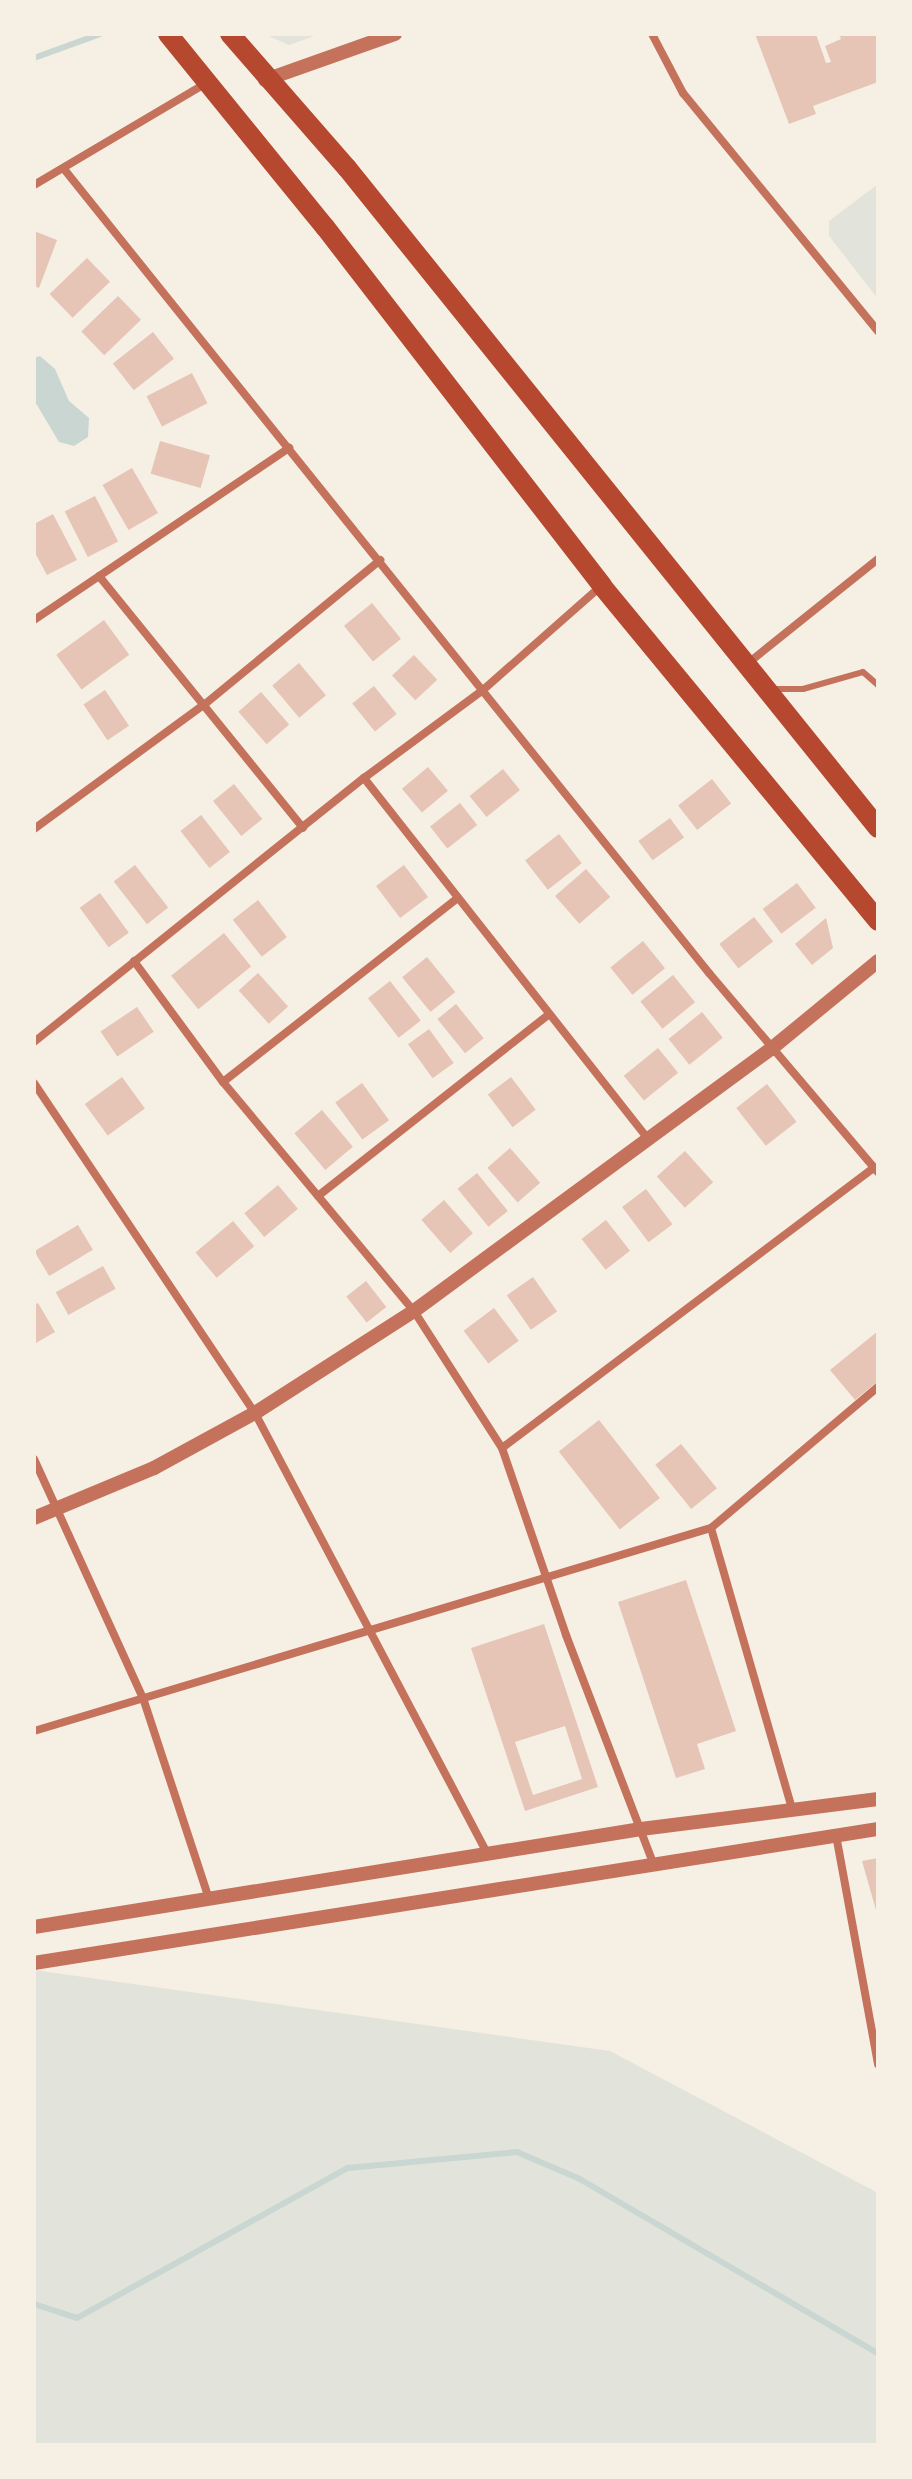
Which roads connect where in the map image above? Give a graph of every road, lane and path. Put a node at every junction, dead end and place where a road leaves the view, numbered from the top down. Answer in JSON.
{"nodes":[{"id":1,"x":168,"y":34,"type":"edge"},
{"id":2,"x":230,"y":34,"type":"edge"},
{"id":3,"x":395,"y":34,"type":"edge"},
{"id":4,"x":652,"y":34,"type":"edge"},
{"id":5,"x":265,"y":80,"type":"junction"},
{"id":6,"x":209,"y":82,"type":"junction"},
{"id":7,"x":64,"y":169,"type":"junction"},
{"id":8,"x":34,"y":185,"type":"edge"},
{"id":9,"x":878,"y":331,"type":"edge"},
{"id":10,"x":289,"y":448,"type":"junction"},
{"id":11,"x":878,"y":559,"type":"edge"},
{"id":12,"x":380,"y":560,"type":"junction"},
{"id":13,"x":99,"y":576,"type":"junction"},
{"id":14,"x":602,"y":586,"type":"junction"},
{"id":15,"x":34,"y":620,"type":"edge"},
{"id":16,"x":746,"y":665,"type":"junction"},
{"id":17,"x":878,"y":685,"type":"edge"},
{"id":18,"x":766,"y":689,"type":"junction"},
{"id":19,"x":483,"y":690,"type":"junction"},
{"id":20,"x":205,"y":704,"type":"junction"},
{"id":21,"x":364,"y":778,"type":"junction"},
{"id":22,"x":303,"y":828,"type":"junction"},
{"id":23,"x":878,"y":828,"type":"edge"},
{"id":24,"x":34,"y":829,"type":"edge"},
{"id":25,"x":456,"y":899,"type":"junction"},
{"id":26,"x":878,"y":921,"type":"edge"},
{"id":27,"x":134,"y":961,"type":"junction"},
{"id":28,"x":878,"y":961,"type":"edge"},
{"id":29,"x":548,"y":1015,"type":"junction"},
{"id":30,"x":34,"y":1042,"type":"edge"},
{"id":31,"x":771,"y":1049,"type":"junction"},
{"id":32,"x":223,"y":1082,"type":"junction"},
{"id":33,"x":34,"y":1083,"type":"edge"},
{"id":34,"x":647,"y":1137,"type":"junction"},
{"id":35,"x":876,"y":1170,"type":"edge"},
{"id":36,"x":318,"y":1196,"type":"junction"},
{"id":37,"x":414,"y":1311,"type":"junction"},
{"id":38,"x":878,"y":1387,"type":"edge"},
{"id":39,"x":255,"y":1413,"type":"junction"},
{"id":40,"x":502,"y":1448,"type":"junction"},
{"id":41,"x":34,"y":1459,"type":"edge"},
{"id":42,"x":60,"y":1507,"type":"junction"},
{"id":43,"x":34,"y":1518,"type":"edge"},
{"id":44,"x":711,"y":1528,"type":"junction"},
{"id":45,"x":547,"y":1577,"type":"junction"},
{"id":46,"x":372,"y":1629,"type":"junction"},
{"id":47,"x":143,"y":1698,"type":"junction"},
{"id":48,"x":34,"y":1731,"type":"edge"},
{"id":49,"x":878,"y":1799,"type":"edge"},
{"id":50,"x":792,"y":1808,"type":"junction"},
{"id":51,"x":641,"y":1829,"type":"junction"},
{"id":52,"x":878,"y":1829,"type":"edge"},
{"id":53,"x":836,"y":1835,"type":"junction"},
{"id":54,"x":487,"y":1853,"type":"junction"},
{"id":55,"x":653,"y":1863,"type":"junction"},
{"id":56,"x":209,"y":1899,"type":"junction"},
{"id":57,"x":34,"y":1927,"type":"edge"},
{"id":58,"x":34,"y":1963,"type":"edge"},
{"id":59,"x":878,"y":2064,"type":"edge"}],
"edges":[{"from":1,"to":6,"type":"main road"},
{"from":2,"to":5,"type":"main road"},
{"from":3,"to":5,"type":"street"},
{"from":4,"to":9,"type":"street"},
{"from":5,"to":16,"type":"main road"},
{"from":6,"to":7,"type":"street"},
{"from":6,"to":14,"type":"main road"},
{"from":7,"to":8,"type":"street"},
{"from":7,"to":10,"type":"street"},
{"from":10,"to":12,"type":"street"},
{"from":10,"to":13,"type":"street"},
{"from":11,"to":16,"type":"street"},
{"from":12,"to":19,"type":"street"},
{"from":12,"to":20,"type":"street"},
{"from":13,"to":15,"type":"street"},
{"from":13,"to":20,"type":"street"},
{"from":14,"to":19,"type":"street"},
{"from":14,"to":26,"type":"main road"},
{"from":16,"to":18,"type":"main road"},
{"from":17,"to":18,"type":"lane"},
{"from":18,"to":23,"type":"main road"},
{"from":19,"to":21,"type":"street"},
{"from":19,"to":31,"type":"street"},
{"from":20,"to":22,"type":"street"},
{"from":20,"to":24,"type":"street"},
{"from":21,"to":22,"type":"street"},
{"from":21,"to":25,"type":"street"},
{"from":22,"to":27,"type":"street"},
{"from":25,"to":29,"type":"street"},
{"from":25,"to":32,"type":"street"},
{"from":27,"to":30,"type":"street"},
{"from":27,"to":32,"type":"street"},
{"from":28,"to":31,"type":"street"},
{"from":29,"to":34,"type":"street"},
{"from":29,"to":36,"type":"street"},
{"from":31,"to":34,"type":"street"},
{"from":31,"to":35,"type":"street"},
{"from":32,"to":36,"type":"street"},
{"from":33,"to":39,"type":"street"},
{"from":34,"to":37,"type":"street"},
{"from":35,"to":40,"type":"street"},
{"from":36,"to":37,"type":"street"},
{"from":37,"to":39,"type":"street"},
{"from":37,"to":40,"type":"street"},
{"from":38,"to":44,"type":"street"},
{"from":39,"to":42,"type":"street"},
{"from":39,"to":46,"type":"street"},
{"from":40,"to":45,"type":"street"},
{"from":41,"to":42,"type":"street"},
{"from":42,"to":43,"type":"street"},
{"from":42,"to":47,"type":"street"},
{"from":44,"to":45,"type":"street"},
{"from":44,"to":50,"type":"street"},
{"from":45,"to":46,"type":"street"},
{"from":45,"to":51,"type":"street"},
{"from":46,"to":47,"type":"street"},
{"from":46,"to":54,"type":"street"},
{"from":47,"to":48,"type":"street"},
{"from":47,"to":56,"type":"street"},
{"from":49,"to":50,"type":"street"},
{"from":50,"to":51,"type":"street"},
{"from":51,"to":54,"type":"street"},
{"from":51,"to":55,"type":"street"},
{"from":52,"to":53,"type":"street"},
{"from":53,"to":55,"type":"street"},
{"from":53,"to":59,"type":"street"},
{"from":54,"to":56,"type":"street"},
{"from":55,"to":58,"type":"street"},
{"from":56,"to":57,"type":"street"}]}
